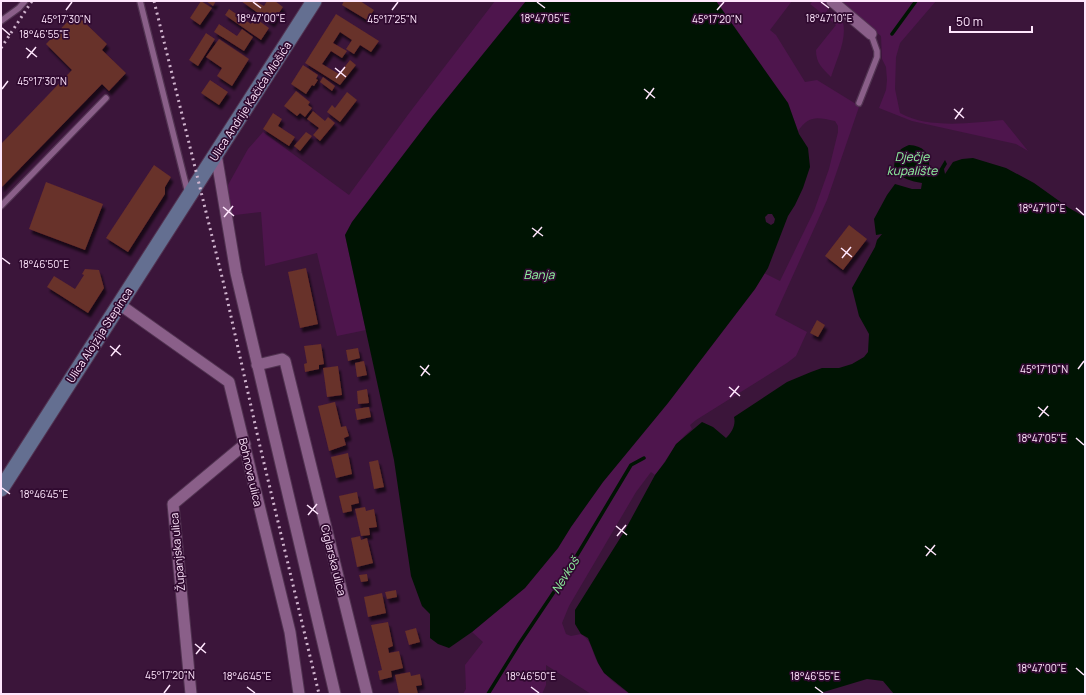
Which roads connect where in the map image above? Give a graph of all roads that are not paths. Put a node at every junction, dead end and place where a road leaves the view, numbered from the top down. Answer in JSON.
{"nodes":[{"id":1,"x":25,"y":1,"type":"edge"},
{"id":2,"x":140,"y":1,"type":"edge"},
{"id":3,"x":314,"y":1,"type":"edge"},
{"id":4,"x":836,"y":2,"type":"edge"},
{"id":5,"x":1,"y":22,"type":"edge"},
{"id":6,"x":871,"y":34,"type":"joint"},
{"id":7,"x":106,"y":98,"type":"dead end"},
{"id":8,"x":859,"y":103,"type":"dead end"},
{"id":9,"x":216,"y":154,"type":"junction"},
{"id":10,"x":198,"y":181,"type":"joint"},
{"id":11,"x":189,"y":195,"type":"junction"},
{"id":12,"x":1,"y":206,"type":"edge"},
{"id":13,"x":119,"y":304,"type":"junction"},
{"id":14,"x":257,"y":365,"type":"junction"},
{"id":15,"x":245,"y":444,"type":"junction"},
{"id":16,"x":1,"y":489,"type":"edge"},
{"id":17,"x":191,"y":694,"type":"edge"},
{"id":18,"x":299,"y":694,"type":"edge"},
{"id":19,"x":335,"y":694,"type":"edge"},
{"id":20,"x":367,"y":694,"type":"edge"}],
"edges":[{"from":1,"to":5,"type":"lane"},
{"from":2,"to":11,"type":"lane"},
{"from":3,"to":9,"type":"main road","name":"Ulica Andrije Kačića Miošića"},
{"from":4,"to":6,"type":"street"},
{"from":6,"to":8,"type":"lane"},
{"from":7,"to":12,"type":"lane"},
{"from":9,"to":10,"type":"main road","name":"Ulica Andrije Kačića Miošića"},
{"from":9,"to":14,"type":"street"},
{"from":10,"to":11,"type":"main road","name":"Ulica Alojzija Stepinca"},
{"from":11,"to":13,"type":"main road","name":"Ulica Alojzija Stepinca"},
{"from":13,"to":15,"type":"street","name":"Bohnova ulica"},
{"from":13,"to":16,"type":"main road","name":"Ulica Alojzija Stepinca"},
{"from":14,"to":19,"type":"street"},
{"from":14,"to":20,"type":"street","name":"Ciglarska ulica"},
{"from":15,"to":17,"type":"street","name":"Županjska ulica"},
{"from":15,"to":18,"type":"street","name":"Bohnova ulica"}]}
